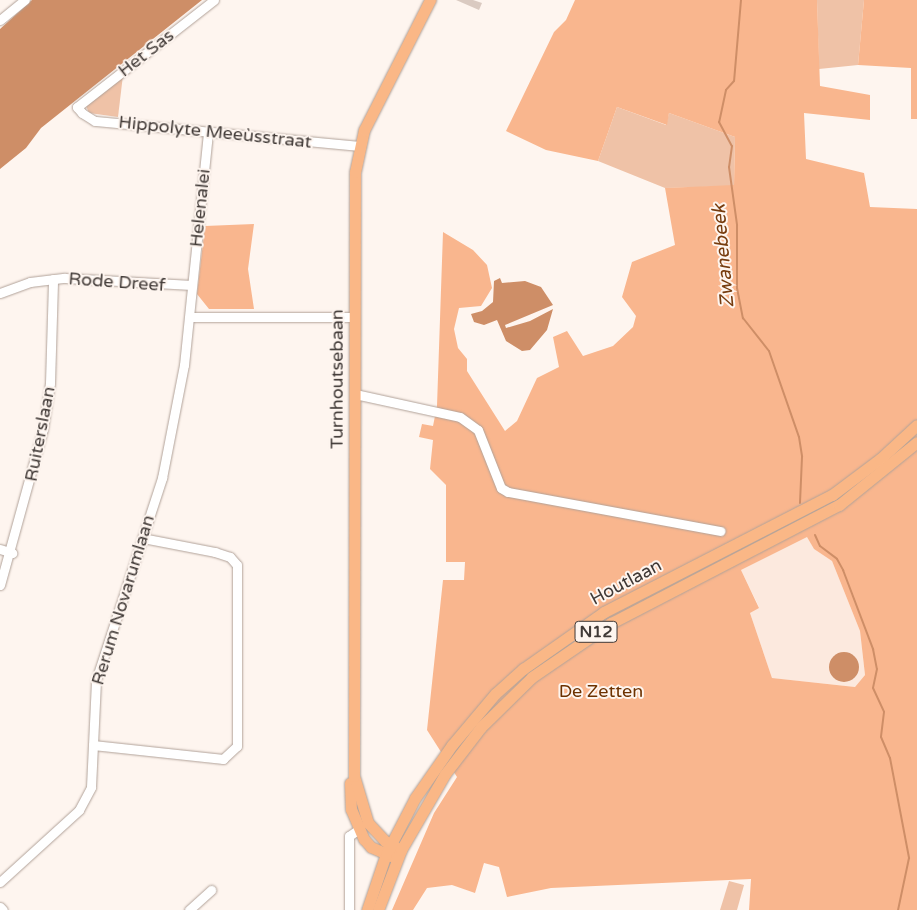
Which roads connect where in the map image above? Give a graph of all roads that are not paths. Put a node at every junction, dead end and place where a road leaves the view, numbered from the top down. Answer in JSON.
{"nodes":[{"id":1,"x":25,"y":0,"type":"edge"},
{"id":2,"x":214,"y":0,"type":"edge"},
{"id":3,"x":430,"y":0,"type":"edge"},
{"id":4,"x":0,"y":20,"type":"edge"},
{"id":5,"x":78,"y":107,"type":"joint"},
{"id":6,"x":208,"y":132,"type":"junction"},
{"id":7,"x":358,"y":146,"type":"junction"},
{"id":8,"x":53,"y":279,"type":"junction"},
{"id":9,"x":192,"y":289,"type":"junction"},
{"id":10,"x":0,"y":292,"type":"edge"},
{"id":11,"x":190,"y":315,"type":"junction"},
{"id":12,"x":354,"y":317,"type":"junction"},
{"id":13,"x":355,"y":394,"type":"junction"},
{"id":14,"x":917,"y":425,"type":"edge"},
{"id":15,"x":917,"y":442,"type":"edge"},
{"id":16,"x":720,"y":531,"type":"dead end"},
{"id":17,"x":142,"y":538,"type":"junction"},
{"id":18,"x":0,"y":549,"type":"edge"},
{"id":19,"x":12,"y":553,"type":"junction"},
{"id":20,"x":0,"y":586,"type":"edge"},
{"id":21,"x":93,"y":745,"type":"junction"},
{"id":22,"x":363,"y":826,"type":"junction"},
{"id":23,"x":394,"y":852,"type":"junction"},
{"id":24,"x":0,"y":882,"type":"edge"},
{"id":25,"x":211,"y":890,"type":"dead end"},
{"id":26,"x":0,"y":907,"type":"edge"},
{"id":27,"x":3,"y":910,"type":"edge"},
{"id":28,"x":189,"y":910,"type":"edge"},
{"id":29,"x":350,"y":910,"type":"edge"},
{"id":30,"x":367,"y":910,"type":"edge"},
{"id":31,"x":378,"y":910,"type":"edge"}],
"edges":[{"from":1,"to":4,"type":"street"},
{"from":2,"to":5,"type":"street","name":"Het Sas"},
{"from":3,"to":7,"type":"main road","name":"Turnhoutsebaan"},
{"from":5,"to":6,"type":"street","name":"Hippolyte Meeùsstraat"},
{"from":6,"to":7,"type":"street","name":"Hippolyte Meeùsstraat"},
{"from":6,"to":9,"type":"street","name":"Helenalei"},
{"from":7,"to":12,"type":"main road","name":"Turnhoutsebaan"},
{"from":8,"to":9,"type":"street","name":"Rode Dreef"},
{"from":8,"to":10,"type":"street","name":"Rode Dreef"},
{"from":8,"to":19,"type":"street","name":"Ruiterslaan"},
{"from":9,"to":11,"type":"street","name":"Rerum Novarumlaan"},
{"from":11,"to":12,"type":"street"},
{"from":11,"to":17,"type":"street","name":"Rerum Novarumlaan"},
{"from":12,"to":13,"type":"main road","name":"Turnhoutsebaan"},
{"from":13,"to":16,"type":"street"},
{"from":13,"to":22,"type":"main road","name":"Turnhoutsebaan"},
{"from":14,"to":23,"type":"main road","name":"Houtlaan","number":"N12"},
{"from":15,"to":23,"type":"main road","name":"Houtlaan","number":"N12"},
{"from":17,"to":21,"type":"street","name":"Rerum Novarumlaan"},
{"from":17,"to":21,"type":"street"},
{"from":18,"to":19,"type":"street"},
{"from":19,"to":20,"type":"street","name":"Ruiterslaan"},
{"from":21,"to":24,"type":"street","name":"Rerum Novarumlaan"},
{"from":22,"to":23,"type":"main road","name":"Turnhoutsebaan"},
{"from":22,"to":29,"type":"street"},
{"from":23,"to":30,"type":"main road","name":"Houtlaan","number":"N12"},
{"from":23,"to":31,"type":"main road","name":"Houtlaan","number":"N12"},
{"from":25,"to":28,"type":"street"},
{"from":26,"to":27,"type":"street"}]}
